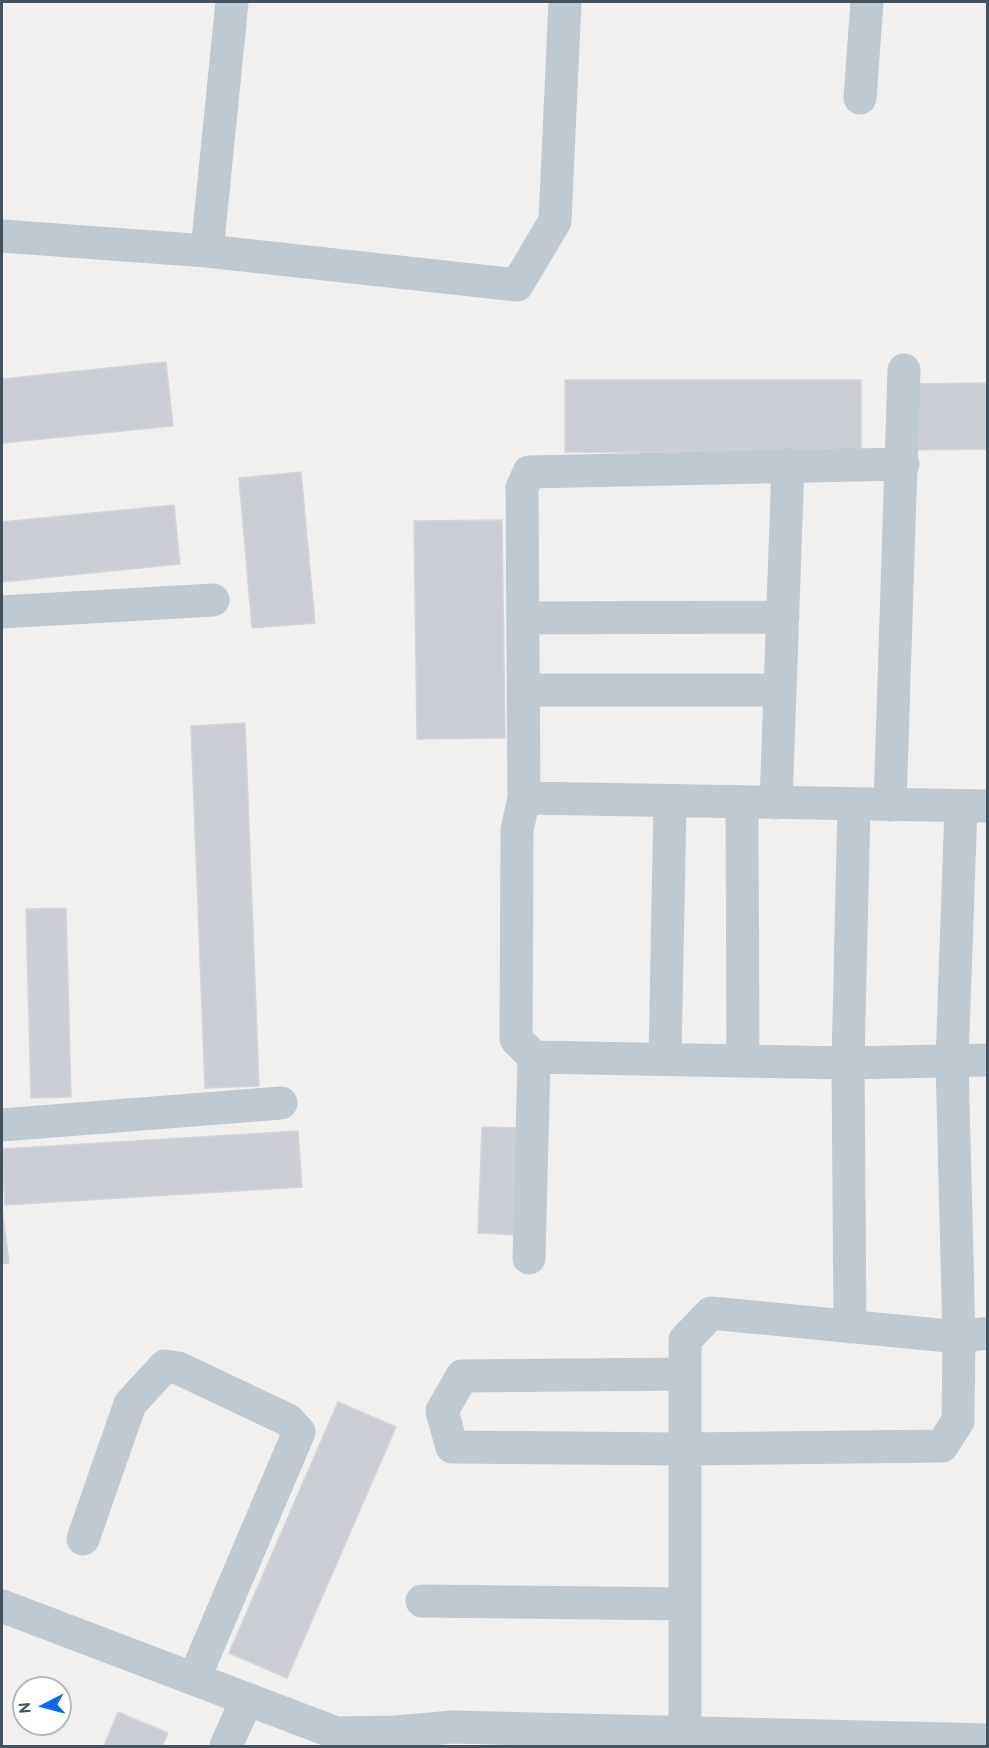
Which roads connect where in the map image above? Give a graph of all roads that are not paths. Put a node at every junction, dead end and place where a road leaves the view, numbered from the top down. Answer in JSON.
{"nodes":[{"id":1,"x":232,"y":2,"type":"edge"},
{"id":2,"x":566,"y":2,"type":"edge"},
{"id":3,"x":867,"y":2,"type":"edge"},
{"id":4,"x":860,"y":98,"type":"dead end"},
{"id":5,"x":2,"y":236,"type":"edge"},
{"id":6,"x":207,"y":251,"type":"junction"},
{"id":7,"x":904,"y":370,"type":"dead end"},
{"id":8,"x":903,"y":464,"type":"junction"},
{"id":9,"x":788,"y":465,"type":"junction"},
{"id":10,"x":213,"y":600,"type":"dead end"},
{"id":11,"x":2,"y":612,"type":"edge"},
{"id":12,"x":783,"y":617,"type":"junction"},
{"id":13,"x":523,"y":618,"type":"junction"},
{"id":14,"x":524,"y":690,"type":"junction"},
{"id":15,"x":780,"y":690,"type":"junction"},
{"id":16,"x":524,"y":798,"type":"junction"},
{"id":17,"x":670,"y":801,"type":"junction"},
{"id":18,"x":742,"y":802,"type":"junction"},
{"id":19,"x":776,"y":803,"type":"junction"},
{"id":20,"x":854,"y":804,"type":"junction"},
{"id":21,"x":890,"y":805,"type":"junction"},
{"id":22,"x":974,"y":806,"type":"edge"},
{"id":23,"x":534,"y":1056,"type":"junction"},
{"id":24,"x":664,"y":1059,"type":"junction"},
{"id":25,"x":987,"y":1060,"type":"edge"},
{"id":26,"x":743,"y":1061,"type":"junction"},
{"id":27,"x":952,"y":1062,"type":"junction"},
{"id":28,"x":848,"y":1063,"type":"junction"},
{"id":29,"x":281,"y":1103,"type":"dead end"},
{"id":30,"x":2,"y":1125,"type":"edge"},
{"id":31,"x":529,"y":1257,"type":"dead end"},
{"id":32,"x":850,"y":1327,"type":"junction"},
{"id":33,"x":973,"y":1335,"type":"edge"},
{"id":34,"x":685,"y":1374,"type":"junction"},
{"id":35,"x":685,"y":1449,"type":"junction"},
{"id":36,"x":83,"y":1539,"type":"dead end"},
{"id":37,"x":422,"y":1601,"type":"dead end"},
{"id":38,"x":685,"y":1604,"type":"junction"},
{"id":39,"x":2,"y":1606,"type":"edge"},
{"id":40,"x":194,"y":1679,"type":"junction"},
{"id":41,"x":247,"y":1699,"type":"junction"},
{"id":42,"x":685,"y":1732,"type":"junction"},
{"id":43,"x":987,"y":1740,"type":"edge"},
{"id":44,"x":226,"y":1746,"type":"edge"}],
"edges":[{"from":1,"to":6,"type":"street"},
{"from":2,"to":6,"type":"street"},
{"from":3,"to":4,"type":"street"},
{"from":5,"to":6,"type":"street"},
{"from":7,"to":8,"type":"street"},
{"from":8,"to":9,"type":"street"},
{"from":8,"to":21,"type":"street"},
{"from":9,"to":12,"type":"street"},
{"from":9,"to":13,"type":"street"},
{"from":10,"to":11,"type":"street"},
{"from":12,"to":13,"type":"street"},
{"from":12,"to":15,"type":"street"},
{"from":13,"to":14,"type":"street"},
{"from":14,"to":15,"type":"street"},
{"from":14,"to":16,"type":"street"},
{"from":15,"to":19,"type":"street"},
{"from":16,"to":17,"type":"street"},
{"from":16,"to":23,"type":"street"},
{"from":17,"to":18,"type":"street"},
{"from":17,"to":24,"type":"street"},
{"from":18,"to":19,"type":"street"},
{"from":18,"to":26,"type":"street"},
{"from":19,"to":20,"type":"street"},
{"from":20,"to":21,"type":"street"},
{"from":20,"to":28,"type":"street"},
{"from":21,"to":22,"type":"street"},
{"from":22,"to":27,"type":"street"},
{"from":23,"to":24,"type":"street"},
{"from":23,"to":31,"type":"street"},
{"from":24,"to":26,"type":"street"},
{"from":25,"to":27,"type":"street"},
{"from":26,"to":28,"type":"street"},
{"from":27,"to":28,"type":"street"},
{"from":27,"to":33,"type":"street"},
{"from":28,"to":32,"type":"street"},
{"from":29,"to":30,"type":"street"},
{"from":32,"to":33,"type":"street"},
{"from":32,"to":34,"type":"street"},
{"from":33,"to":35,"type":"street"},
{"from":34,"to":35,"type":"street"},
{"from":34,"to":35,"type":"street"},
{"from":35,"to":38,"type":"street"},
{"from":36,"to":40,"type":"street"},
{"from":37,"to":38,"type":"street"},
{"from":38,"to":42,"type":"street"},
{"from":39,"to":40,"type":"street"},
{"from":40,"to":41,"type":"street"},
{"from":41,"to":42,"type":"street"},
{"from":41,"to":44,"type":"street"},
{"from":42,"to":43,"type":"street"}]}
